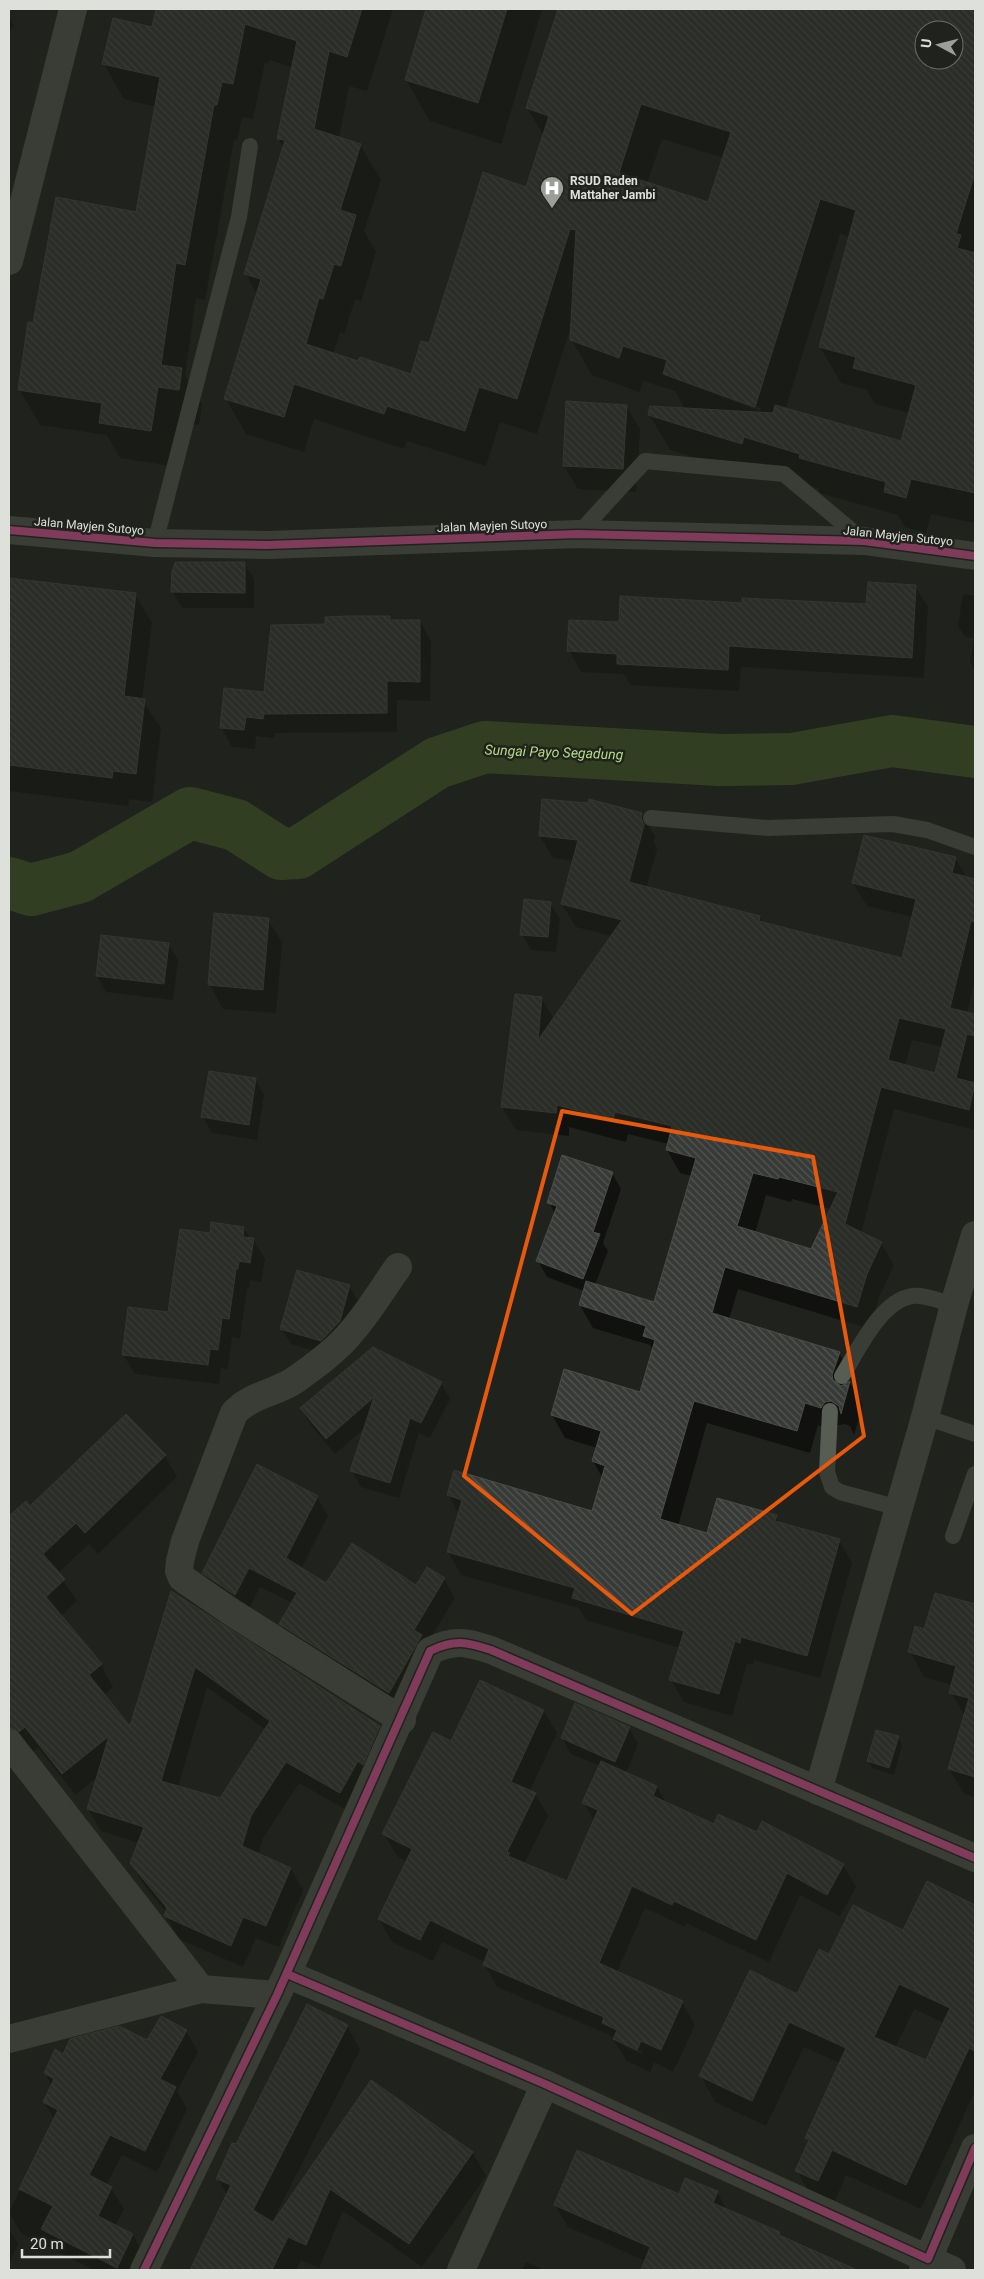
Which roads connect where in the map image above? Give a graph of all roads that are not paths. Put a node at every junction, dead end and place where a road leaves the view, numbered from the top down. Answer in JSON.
{"nodes":[{"id":1,"x":73,"y":9,"type":"edge"},
{"id":2,"x":250,"y":146,"type":"dead end"},
{"id":3,"x":9,"y":262,"type":"edge"},
{"id":4,"x":9,"y":530,"type":"edge"},
{"id":5,"x":578,"y":534,"type":"junction"},
{"id":6,"x":864,"y":541,"type":"junction"},
{"id":7,"x":155,"y":543,"type":"junction"},
{"id":8,"x":975,"y":556,"type":"edge"},
{"id":9,"x":651,"y":818,"type":"dead end"},
{"id":10,"x":975,"y":847,"type":"edge"},
{"id":11,"x":975,"y":1235,"type":"edge"},
{"id":12,"x":398,"y":1267,"type":"dead end"},
{"id":13,"x":954,"y":1305,"type":"junction"},
{"id":14,"x":842,"y":1376,"type":"dead end"},
{"id":15,"x":830,"y":1411,"type":"dead end"},
{"id":16,"x":925,"y":1417,"type":"junction"},
{"id":17,"x":975,"y":1434,"type":"edge"},
{"id":18,"x":975,"y":1474,"type":"edge"},
{"id":19,"x":900,"y":1508,"type":"junction"},
{"id":20,"x":953,"y":1536,"type":"dead end"},
{"id":21,"x":402,"y":1720,"type":"junction"},
{"id":22,"x":9,"y":1743,"type":"edge"},
{"id":23,"x":818,"y":1791,"type":"junction"},
{"id":24,"x":975,"y":1858,"type":"edge"},
{"id":25,"x":282,"y":1984,"type":"junction"},
{"id":26,"x":200,"y":1989,"type":"junction"},
{"id":27,"x":9,"y":2039,"type":"edge"},
{"id":28,"x":545,"y":2084,"type":"junction"},
{"id":29,"x":975,"y":2148,"type":"edge"},
{"id":30,"x":934,"y":2267,"type":"edge"},
{"id":31,"x":144,"y":2270,"type":"edge"},
{"id":32,"x":460,"y":2270,"type":"edge"}],
"edges":[{"from":1,"to":3,"type":"street"},
{"from":2,"to":7,"type":"lane"},
{"from":4,"to":7,"type":"street","name":"Jalan Mayjen Sutoyo"},
{"from":5,"to":6,"type":"street","name":"Jalan Mayjen Sutoyo"},
{"from":5,"to":6,"type":"lane"},
{"from":5,"to":7,"type":"street","name":"Jalan Mayjen Sutoyo"},
{"from":6,"to":8,"type":"street","name":"Jalan Mayjen Sutoyo"},
{"from":9,"to":10,"type":"lane"},
{"from":11,"to":13,"type":"street"},
{"from":12,"to":21,"type":"street"},
{"from":13,"to":14,"type":"lane"},
{"from":13,"to":16,"type":"street"},
{"from":15,"to":19,"type":"lane"},
{"from":16,"to":17,"type":"lane"},
{"from":16,"to":19,"type":"street"},
{"from":18,"to":20,"type":"lane"},
{"from":19,"to":23,"type":"street"},
{"from":21,"to":23,"type":"street"},
{"from":21,"to":25,"type":"street"},
{"from":22,"to":26,"type":"street"},
{"from":23,"to":24,"type":"street"},
{"from":25,"to":26,"type":"street"},
{"from":25,"to":28,"type":"street"},
{"from":25,"to":31,"type":"street"},
{"from":26,"to":27,"type":"street"},
{"from":28,"to":30,"type":"street"},
{"from":28,"to":32,"type":"street"},
{"from":29,"to":30,"type":"street"}]}
